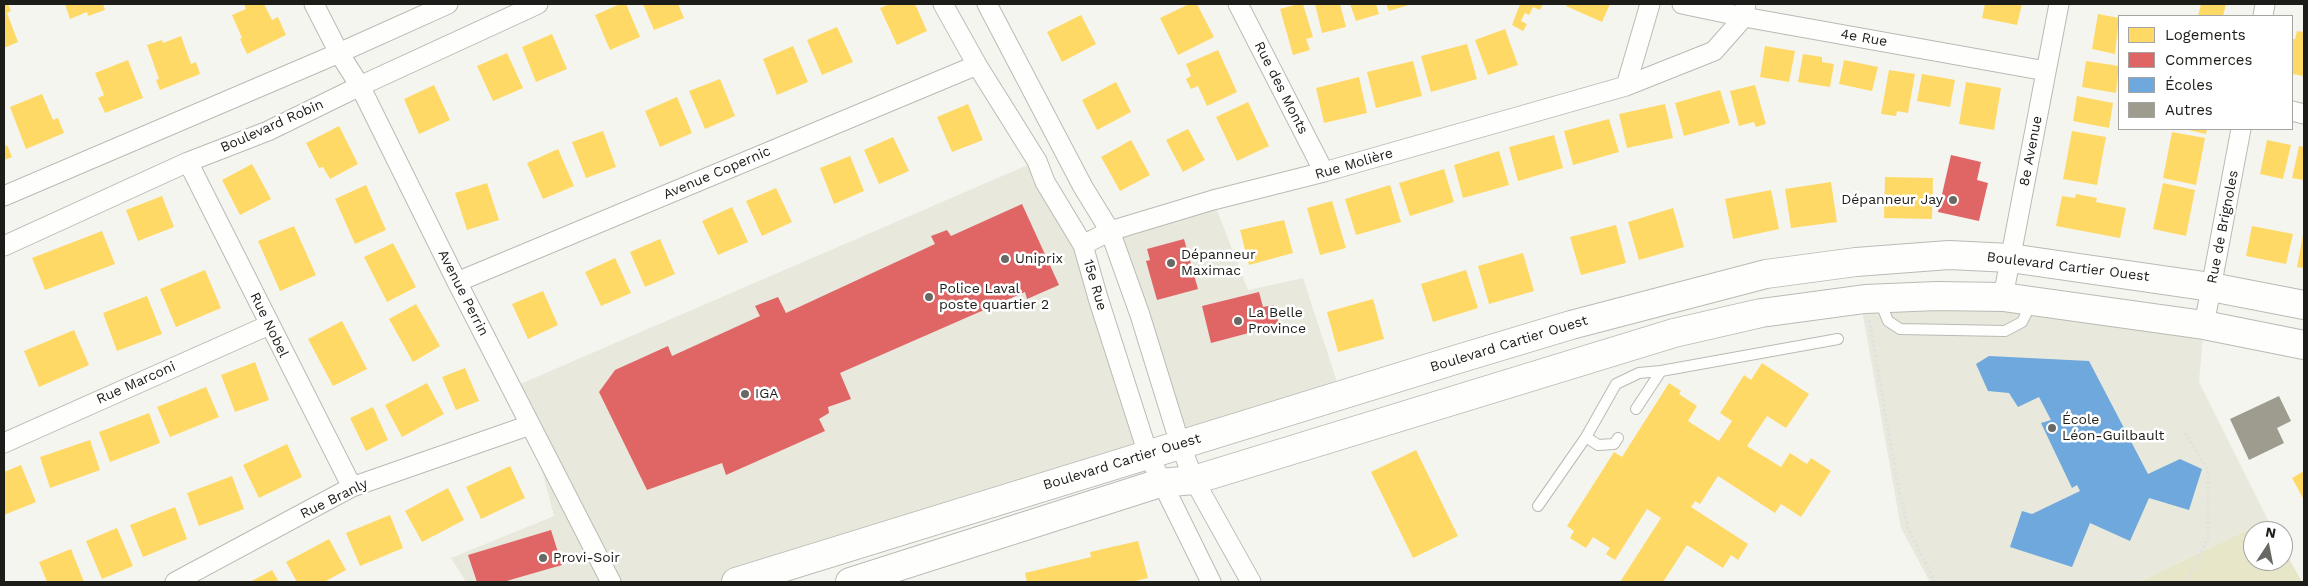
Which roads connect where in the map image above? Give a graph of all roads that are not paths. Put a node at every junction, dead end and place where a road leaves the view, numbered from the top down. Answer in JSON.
{"nodes":[{"id":1,"x":314,"y":4,"type":"edge"},
{"id":2,"x":448,"y":4,"type":"edge"},
{"id":3,"x":538,"y":4,"type":"edge"},
{"id":4,"x":943,"y":4,"type":"edge"},
{"id":5,"x":987,"y":4,"type":"edge"},
{"id":6,"x":1238,"y":4,"type":"edge"},
{"id":7,"x":1650,"y":4,"type":"edge"},
{"id":8,"x":1682,"y":4,"type":"edge"},
{"id":9,"x":2059,"y":4,"type":"edge"},
{"id":10,"x":1745,"y":10,"type":"edge"},
{"id":11,"x":339,"y":53,"type":"junction"},
{"id":12,"x":977,"y":65,"type":"junction"},
{"id":13,"x":2046,"y":71,"type":"junction"},
{"id":14,"x":360,"y":86,"type":"junction"},
{"id":15,"x":1626,"y":86,"type":"junction"},
{"id":16,"x":2241,"y":130,"type":"edge"},
{"id":17,"x":188,"y":162,"type":"junction"},
{"id":18,"x":1324,"y":172,"type":"junction"},
{"id":19,"x":4,"y":196,"type":"edge"},
{"id":20,"x":1110,"y":231,"type":"junction"},
{"id":21,"x":1083,"y":245,"type":"junction"},
{"id":22,"x":4,"y":246,"type":"edge"},
{"id":23,"x":2010,"y":258,"type":"junction"},
{"id":24,"x":457,"y":282,"type":"junction"},
{"id":25,"x":2211,"y":286,"type":"junction"},
{"id":26,"x":2003,"y":297,"type":"junction"},
{"id":27,"x":1872,"y":299,"type":"junction"},
{"id":28,"x":2032,"y":302,"type":"junction"},
{"id":29,"x":2304,"y":305,"type":"edge"},
{"id":30,"x":269,"y":325,"type":"junction"},
{"id":31,"x":2204,"y":325,"type":"junction"},
{"id":32,"x":1838,"y":339,"type":"dead end"},
{"id":33,"x":2304,"y":345,"type":"edge"},
{"id":34,"x":1661,"y":371,"type":"junction"},
{"id":35,"x":1636,"y":409,"type":"dead end"},
{"id":36,"x":530,"y":425,"type":"junction"},
{"id":37,"x":1586,"y":437,"type":"junction"},
{"id":38,"x":1618,"y":438,"type":"dead end"},
{"id":39,"x":4,"y":443,"type":"edge"},
{"id":40,"x":1180,"y":444,"type":"junction"},
{"id":41,"x":1148,"y":454,"type":"junction"},
{"id":42,"x":1194,"y":480,"type":"junction"},
{"id":43,"x":1160,"y":483,"type":"junction"},
{"id":44,"x":352,"y":487,"type":"junction"},
{"id":45,"x":1538,"y":506,"type":"dead end"},
{"id":46,"x":175,"y":582,"type":"edge"},
{"id":47,"x":611,"y":582,"type":"edge"},
{"id":48,"x":736,"y":582,"type":"edge"},
{"id":49,"x":850,"y":582,"type":"edge"},
{"id":50,"x":1211,"y":582,"type":"edge"},
{"id":51,"x":1251,"y":582,"type":"edge"}],
"edges":[{"from":1,"to":11,"type":"street","name":"Avenue Perrin"},
{"from":2,"to":11,"type":"street"},
{"from":3,"to":14,"type":"street","name":"Boulevard Robin"},
{"from":4,"to":12,"type":"street","name":"15e Rue"},
{"from":5,"to":20,"type":"street"},
{"from":6,"to":18,"type":"street","name":"Rue des Monts"},
{"from":7,"to":15,"type":"street"},
{"from":8,"to":10,"type":"street","name":"4e Rue"},
{"from":9,"to":13,"type":"street","name":"8e Avenue"},
{"from":10,"to":13,"type":"street","name":"4e Rue"},
{"from":10,"to":15,"type":"street","name":"Rue Molière"},
{"from":11,"to":14,"type":"street","name":"Avenue Perrin"},
{"from":11,"to":19,"type":"street"},
{"from":12,"to":21,"type":"street","name":"15e Rue"},
{"from":12,"to":24,"type":"street","name":"Avenue Copernic"},
{"from":13,"to":23,"type":"street","name":"8e Avenue"},
{"from":14,"to":17,"type":"street","name":"Boulevard Robin"},
{"from":14,"to":24,"type":"street","name":"Avenue Perrin"},
{"from":15,"to":18,"type":"street","name":"Rue Molière"},
{"from":16,"to":25,"type":"street","name":"Rue de Brignoles"},
{"from":17,"to":22,"type":"street","name":"Boulevard Robin"},
{"from":17,"to":30,"type":"street","name":"Rue Nobel"},
{"from":18,"to":20,"type":"street","name":"Rue Molière"},
{"from":20,"to":21,"type":"street","name":"Rue Molière"},
{"from":20,"to":40,"type":"street"},
{"from":21,"to":41,"type":"street","name":"15e Rue"},
{"from":23,"to":25,"type":"street","name":"Boulevard Cartier Ouest"},
{"from":23,"to":26,"type":"street","name":"8e Avenue"},
{"from":23,"to":40,"type":"street","name":"Boulevard Cartier Ouest"},
{"from":24,"to":36,"type":"street","name":"Avenue Perrin"},
{"from":25,"to":29,"type":"street","name":"Boulevard Cartier Ouest"},
{"from":25,"to":31,"type":"street","name":"Rue de Brignoles"},
{"from":26,"to":27,"type":"street"},
{"from":26,"to":28,"type":"street"},
{"from":27,"to":28,"type":"lane"},
{"from":27,"to":42,"type":"street"},
{"from":28,"to":31,"type":"street"},
{"from":30,"to":39,"type":"street","name":"Rue Marconi"},
{"from":30,"to":44,"type":"street","name":"Rue Nobel"},
{"from":31,"to":33,"type":"street"},
{"from":32,"to":34,"type":"lane"},
{"from":34,"to":35,"type":"lane"},
{"from":34,"to":37,"type":"lane"},
{"from":36,"to":44,"type":"street","name":"Rue Branly"},
{"from":36,"to":47,"type":"street","name":"Avenue Perrin"},
{"from":37,"to":38,"type":"lane"},
{"from":37,"to":45,"type":"lane"},
{"from":40,"to":41,"type":"street","name":"Boulevard Cartier Ouest"},
{"from":40,"to":42,"type":"street"},
{"from":41,"to":43,"type":"street","name":"15e Rue"},
{"from":41,"to":48,"type":"street","name":"Boulevard Cartier Ouest"},
{"from":42,"to":43,"type":"street"},
{"from":42,"to":51,"type":"street"},
{"from":43,"to":49,"type":"street"},
{"from":43,"to":50,"type":"street","name":"15e Rue"},
{"from":44,"to":46,"type":"street","name":"Rue Branly"}]}
